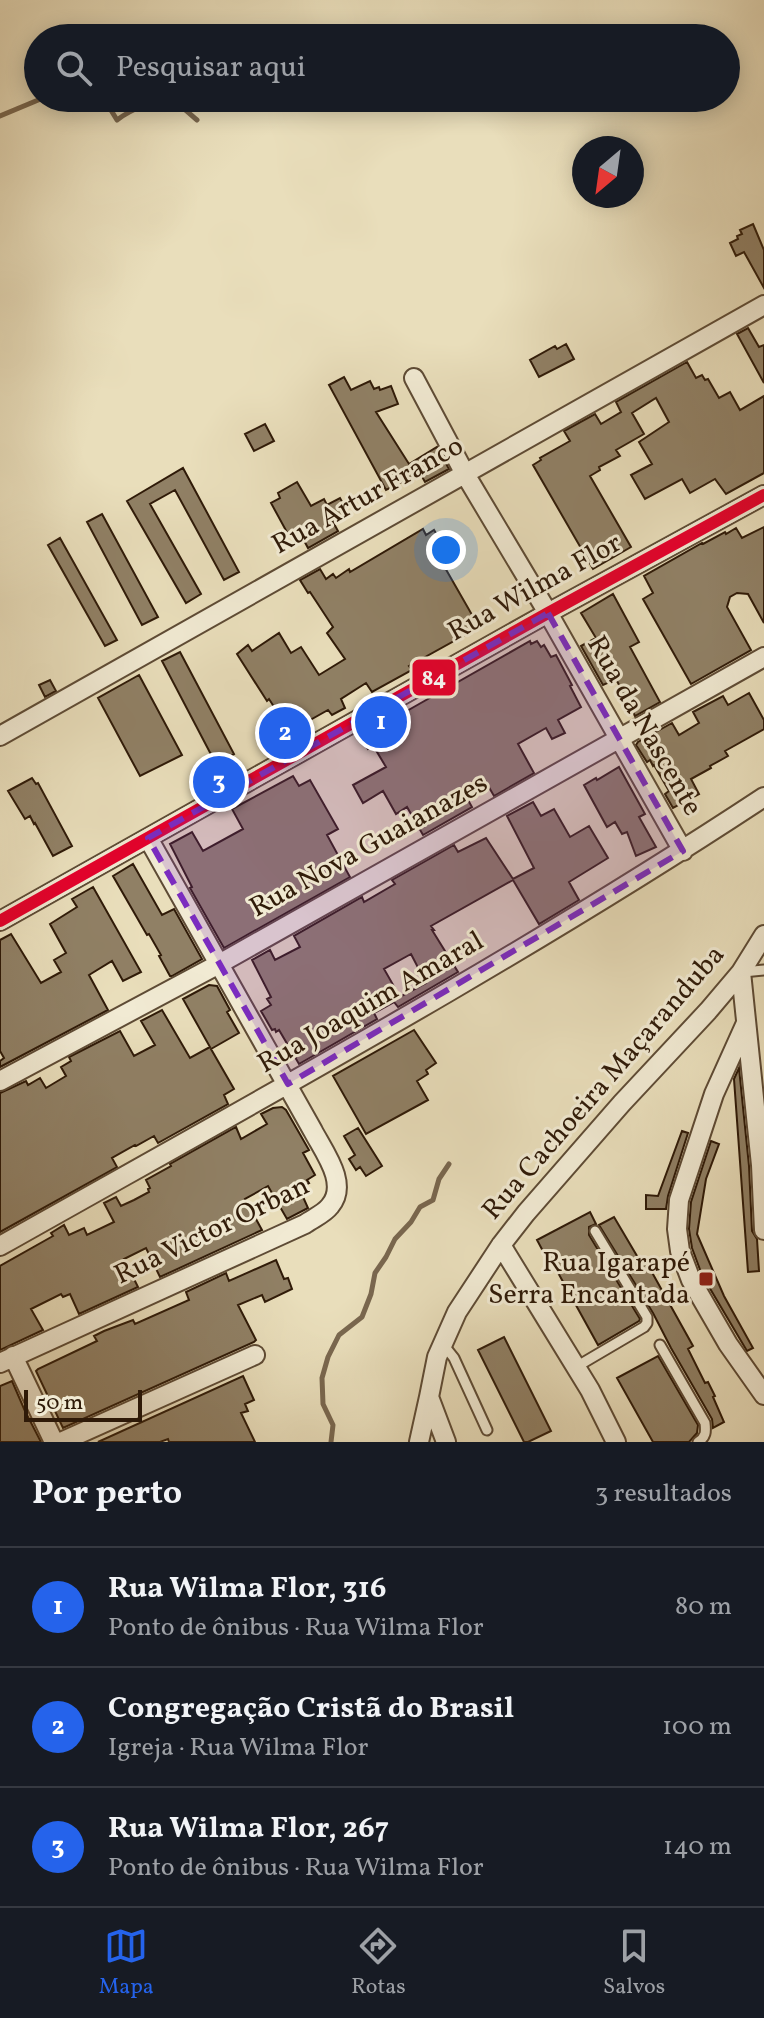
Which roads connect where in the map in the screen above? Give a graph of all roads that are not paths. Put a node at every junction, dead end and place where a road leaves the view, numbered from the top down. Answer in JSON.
{"nodes":[{"id":1,"x":764,"y":305,"type":"edge"},
{"id":2,"x":414,"y":378,"type":"dead end"},
{"id":3,"x":465,"y":474,"type":"junction"},
{"id":4,"x":764,"y":495,"type":"edge"},
{"id":5,"x":548,"y":613,"type":"junction"},
{"id":6,"x":764,"y":657,"type":"edge"},
{"id":7,"x":0,"y":736,"type":"edge"},
{"id":8,"x":620,"y":738,"type":"junction"},
{"id":9,"x":764,"y":797,"type":"edge"},
{"id":10,"x":148,"y":838,"type":"junction"},
{"id":11,"x":683,"y":851,"type":"junction"},
{"id":12,"x":0,"y":921,"type":"edge"},
{"id":13,"x":764,"y":935,"type":"edge"},
{"id":14,"x":219,"y":964,"type":"junction"},
{"id":15,"x":764,"y":970,"type":"edge"},
{"id":16,"x":741,"y":972,"type":"junction"},
{"id":17,"x":746,"y":1023,"type":"junction"},
{"id":18,"x":0,"y":1081,"type":"edge"},
{"id":19,"x":288,"y":1084,"type":"junction"},
{"id":20,"x":764,"y":1230,"type":"edge"},
{"id":21,"x":595,"y":1231,"type":"dead end"},
{"id":22,"x":501,"y":1245,"type":"junction"},
{"id":23,"x":0,"y":1246,"type":"edge"},
{"id":24,"x":442,"y":1343,"type":"junction"},
{"id":25,"x":660,"y":1345,"type":"dead end"},
{"id":26,"x":255,"y":1355,"type":"dead end"},
{"id":27,"x":7,"y":1360,"type":"edge"},
{"id":28,"x":576,"y":1367,"type":"junction"},
{"id":29,"x":764,"y":1395,"type":"edge"},
{"id":30,"x":429,"y":1397,"type":"junction"},
{"id":31,"x":487,"y":1430,"type":"dead end"},
{"id":32,"x":54,"y":1442,"type":"edge"},
{"id":33,"x":61,"y":1442,"type":"edge"},
{"id":34,"x":419,"y":1442,"type":"edge"},
{"id":35,"x":446,"y":1442,"type":"edge"},
{"id":36,"x":616,"y":1442,"type":"edge"},
{"id":37,"x":698,"y":1442,"type":"edge"}],
"edges":[{"from":1,"to":3,"type":"street","name":"Rua Artur Franco"},
{"from":2,"to":3,"type":"street","name":"Rua da Nascente"},
{"from":3,"to":5,"type":"street","name":"Rua da Nascente"},
{"from":3,"to":7,"type":"street","name":"Rua Artur Franco"},
{"from":4,"to":5,"type":"street","name":"Rua Wilma Flor"},
{"from":5,"to":8,"type":"street","name":"Rua da Nascente"},
{"from":5,"to":10,"type":"street","name":"Rua Wilma Flor"},
{"from":6,"to":8,"type":"street","name":"Rua Nova Guaianazes"},
{"from":8,"to":11,"type":"street","name":"Rua da Nascente"},
{"from":8,"to":14,"type":"street","name":"Rua Nova Guaianazes"},
{"from":9,"to":11,"type":"street","name":"Rua Joaquim Amaral"},
{"from":10,"to":12,"type":"street","name":"Rua Wilma Flor"},
{"from":10,"to":14,"type":"street","name":"Rua Victor Orban"},
{"from":11,"to":19,"type":"street","name":"Rua Joaquim Amaral"},
{"from":13,"to":16,"type":"street","name":"Rua Cachoeira Maçaranduba"},
{"from":14,"to":18,"type":"street","name":"Rua Nova Guaianazes"},
{"from":14,"to":19,"type":"street","name":"Rua Victor Orban"},
{"from":15,"to":16,"type":"lane"},
{"from":16,"to":17,"type":"street"},
{"from":16,"to":22,"type":"street","name":"Rua Cachoeira Maçaranduba"},
{"from":17,"to":20,"type":"street"},
{"from":17,"to":29,"type":"street"},
{"from":19,"to":23,"type":"street","name":"Rua Joaquim Amaral"},
{"from":19,"to":27,"type":"street","name":"Rua Victor Orban"},
{"from":21,"to":28,"type":"lane"},
{"from":22,"to":24,"type":"street","name":"Rua Cachoeira Maçaranduba"},
{"from":22,"to":28,"type":"street"},
{"from":24,"to":30,"type":"street","name":"Rua Cachoeira Maçaranduba"},
{"from":24,"to":31,"type":"lane"},
{"from":25,"to":37,"type":"lane"},
{"from":26,"to":33,"type":"street"},
{"from":27,"to":32,"type":"street"},
{"from":28,"to":36,"type":"street"},
{"from":30,"to":34,"type":"street","name":"Rua Cachoeira Maçaranduba"},
{"from":30,"to":35,"type":"street"}]}
